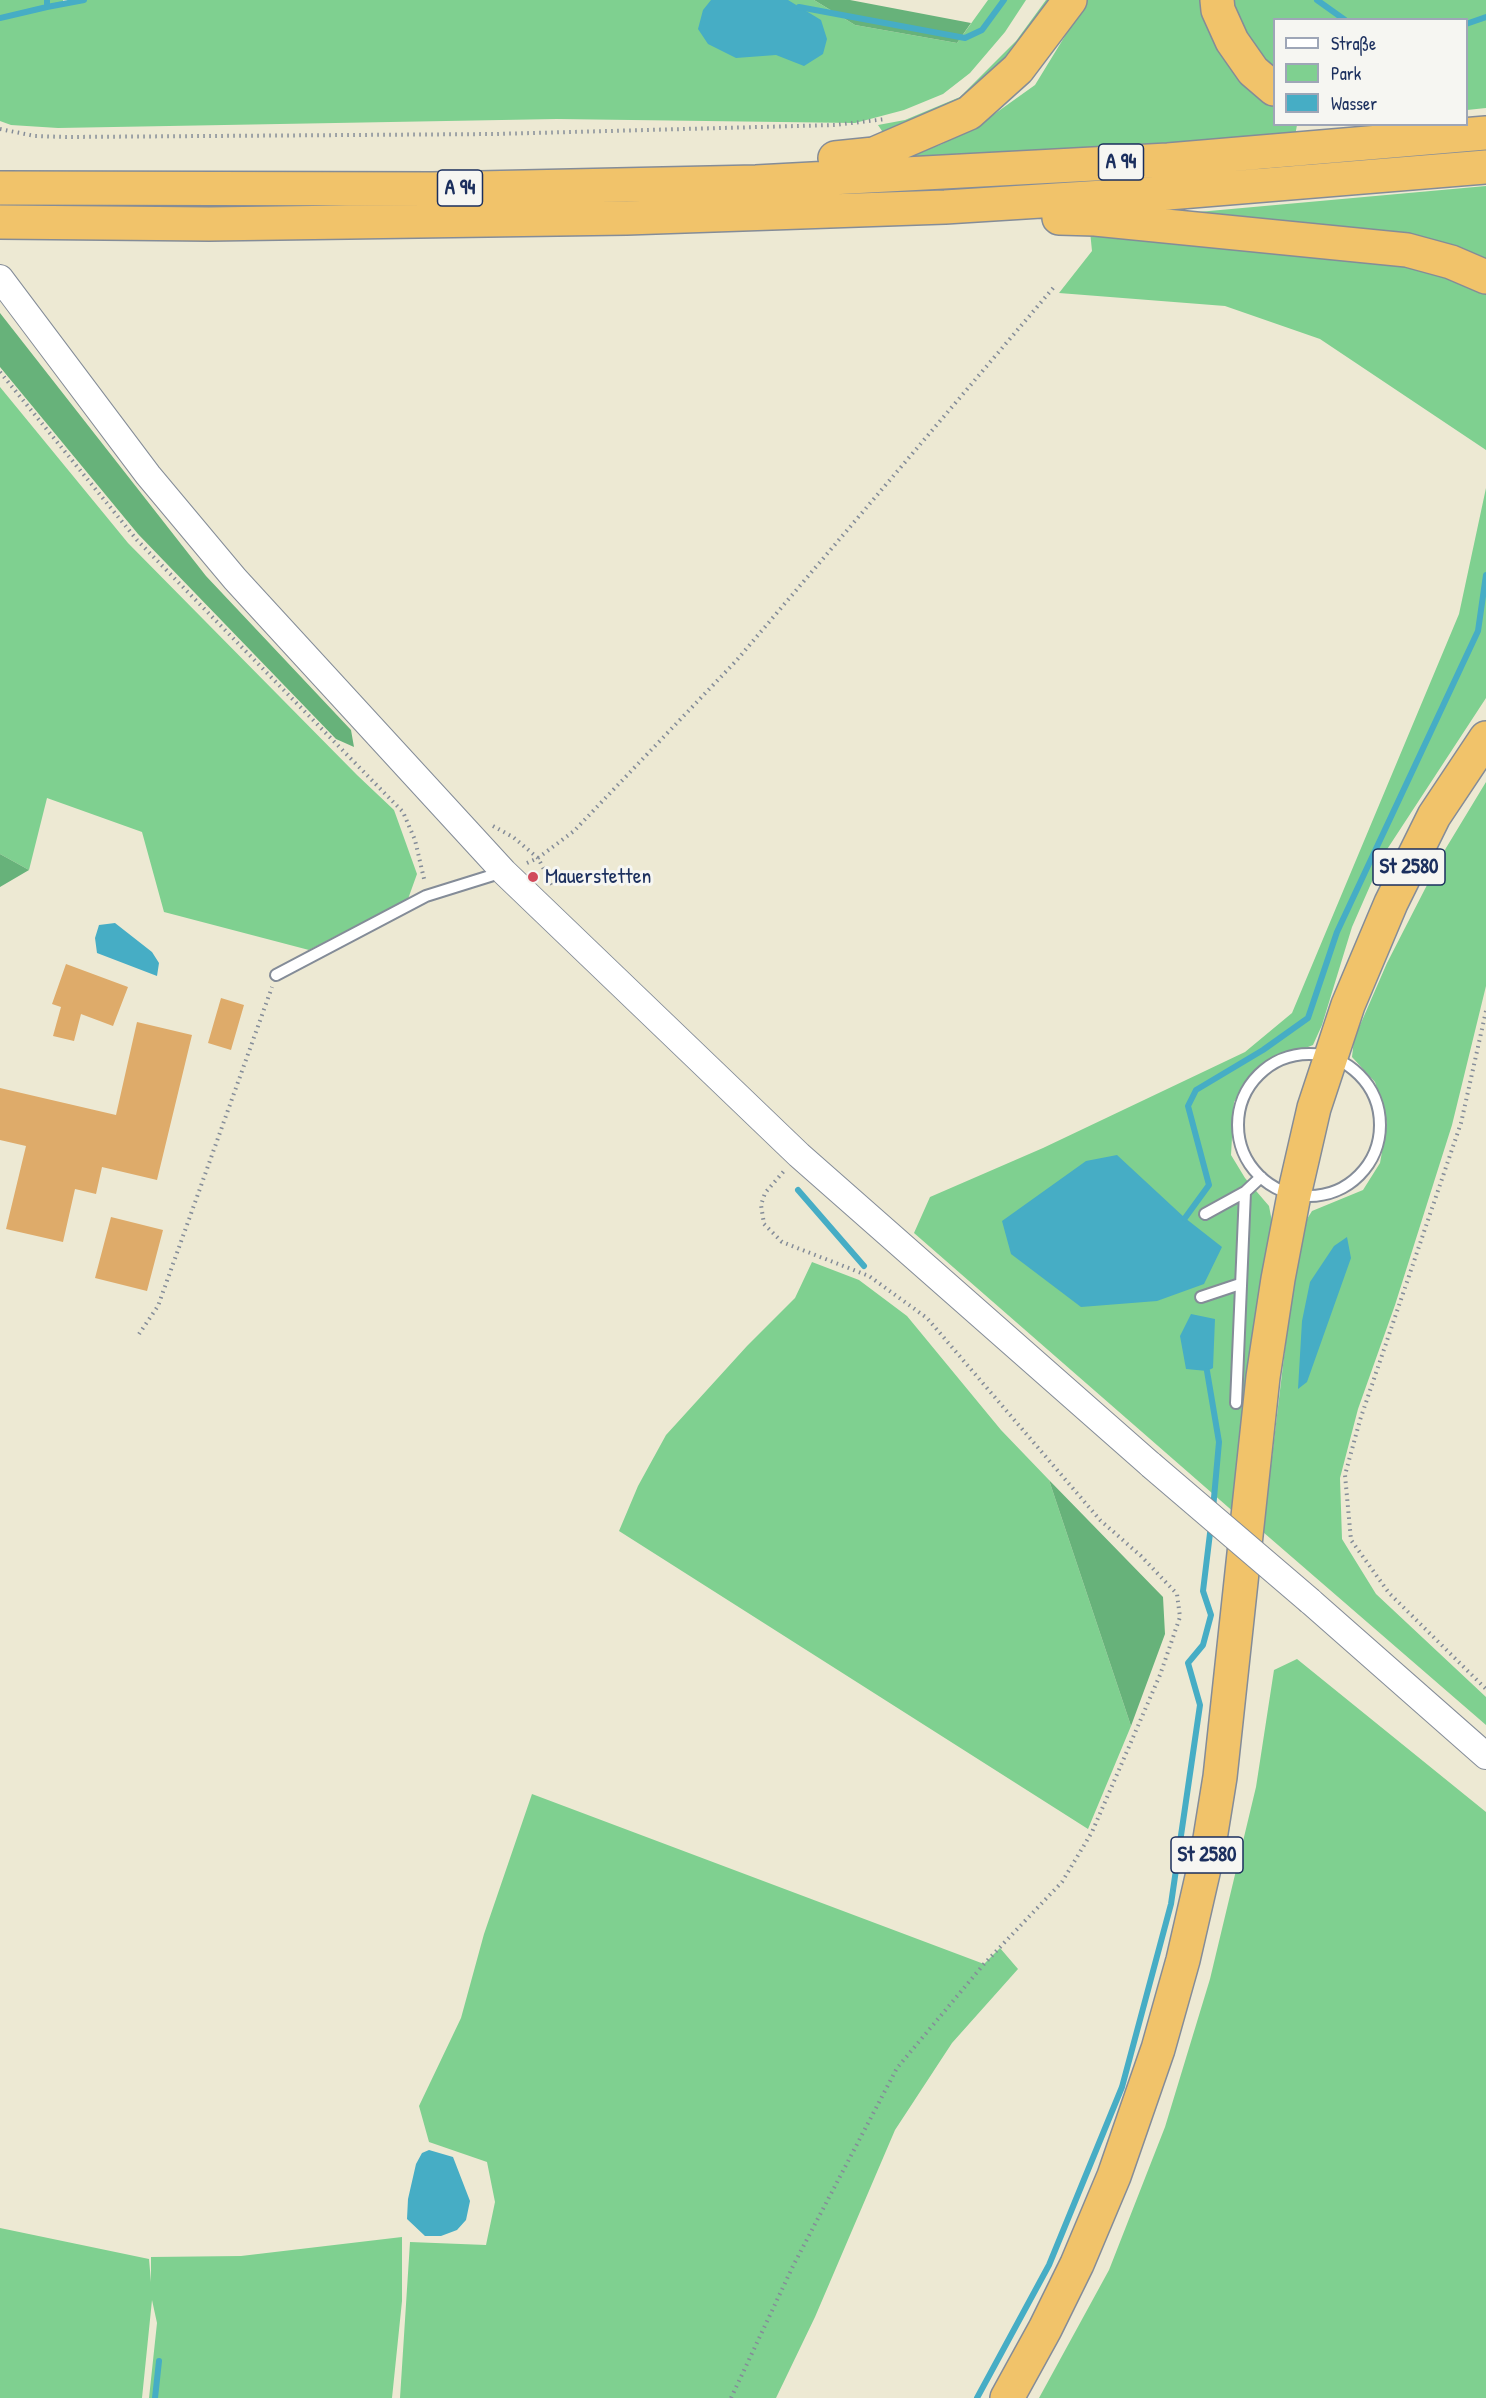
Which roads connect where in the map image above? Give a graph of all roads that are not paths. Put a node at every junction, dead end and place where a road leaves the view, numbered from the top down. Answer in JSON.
{"nodes":[{"id":1,"x":1070,"y":0,"type":"edge"},
{"id":2,"x":1217,"y":0,"type":"edge"},
{"id":3,"x":1273,"y":87,"type":"edge"},
{"id":4,"x":1468,"y":123,"type":"edge"},
{"id":5,"x":1486,"y":131,"type":"edge"},
{"id":6,"x":1486,"y":167,"type":"edge"},
{"id":7,"x":756,"y":182,"type":"junction"},
{"id":8,"x":0,"y":188,"type":"edge"},
{"id":9,"x":945,"y":207,"type":"junction"},
{"id":10,"x":0,"y":222,"type":"edge"},
{"id":11,"x":1486,"y":277,"type":"edge"},
{"id":12,"x":2,"y":281,"type":"edge"},
{"id":13,"x":1486,"y":738,"type":"edge"},
{"id":14,"x":504,"y":872,"type":"junction"},
{"id":15,"x":276,"y":975,"type":"road end"},
{"id":16,"x":1330,"y":1057,"type":"junction"},
{"id":17,"x":1261,"y":1177,"type":"junction"},
{"id":18,"x":1245,"y":1192,"type":"junction"},
{"id":19,"x":1294,"y":1195,"type":"junction"},
{"id":20,"x":1205,"y":1214,"type":"dead end"},
{"id":21,"x":1240,"y":1284,"type":"junction"},
{"id":22,"x":1202,"y":1297,"type":"dead end"},
{"id":23,"x":1236,"y":1403,"type":"dead end"},
{"id":24,"x":1486,"y":1756,"type":"edge"},
{"id":25,"x":1007,"y":2398,"type":"edge"}],
"edges":[{"from":1,"to":7,"type":"highway"},
{"from":2,"to":3,"type":"highway"},
{"from":4,"to":5,"type":"highway"},
{"from":5,"to":7,"type":"highway","number":"A 94"},
{"from":6,"to":9,"type":"highway","number":"A 94"},
{"from":7,"to":8,"type":"highway","number":"A 94"},
{"from":9,"to":10,"type":"highway","number":"A 94"},
{"from":9,"to":11,"type":"highway"},
{"from":12,"to":14,"type":"street"},
{"from":13,"to":16,"type":"highway","number":"St 2580"},
{"from":14,"to":15,"type":"lane"},
{"from":14,"to":24,"type":"street","bridge":true},
{"from":16,"to":17,"type":"lane"},
{"from":16,"to":19,"type":"highway","number":"St 2580"},
{"from":16,"to":19,"type":"lane"},
{"from":17,"to":18,"type":"lane"},
{"from":17,"to":19,"type":"lane"},
{"from":18,"to":20,"type":"lane"},
{"from":18,"to":21,"type":"lane"},
{"from":19,"to":25,"type":"highway","number":"St 2580"},
{"from":21,"to":22,"type":"lane"},
{"from":21,"to":23,"type":"lane"}]}
